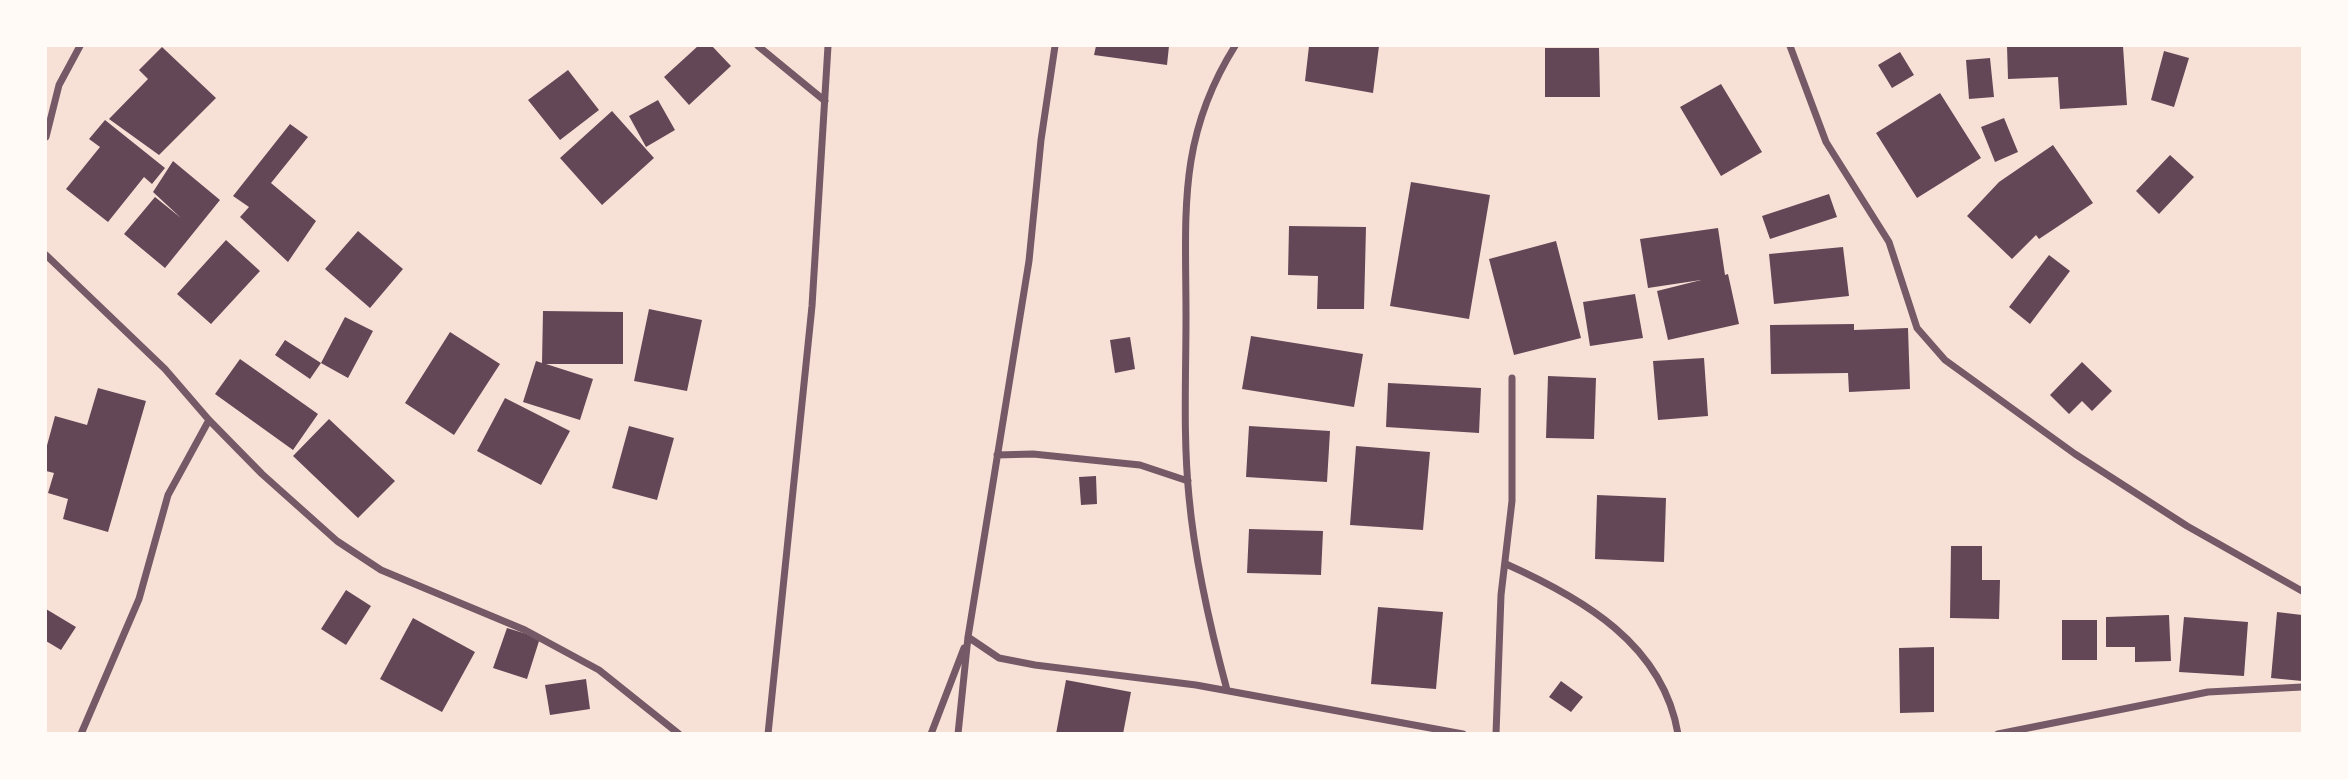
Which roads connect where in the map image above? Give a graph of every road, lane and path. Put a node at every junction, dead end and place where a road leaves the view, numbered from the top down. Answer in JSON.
{"nodes":[{"id":1,"x":80,"y":46,"type":"edge"},
{"id":2,"x":758,"y":46,"type":"edge"},
{"id":3,"x":828,"y":46,"type":"edge"},
{"id":4,"x":1055,"y":46,"type":"edge"},
{"id":5,"x":1235,"y":46,"type":"edge"},
{"id":6,"x":1790,"y":46,"type":"edge"},
{"id":7,"x":825,"y":101,"type":"junction"},
{"id":8,"x":46,"y":137,"type":"edge"},
{"id":9,"x":46,"y":255,"type":"edge"},
{"id":10,"x":1512,"y":378,"type":"dead end"},
{"id":11,"x":209,"y":420,"type":"junction"},
{"id":12,"x":998,"y":454,"type":"junction"},
{"id":13,"x":1188,"y":481,"type":"junction"},
{"id":14,"x":1506,"y":564,"type":"junction"},
{"id":15,"x":2302,"y":591,"type":"edge"},
{"id":16,"x":968,"y":637,"type":"junction"},
{"id":17,"x":2302,"y":687,"type":"edge"},
{"id":18,"x":1227,"y":690,"type":"junction"},
{"id":19,"x":81,"y":733,"type":"edge"},
{"id":20,"x":679,"y":733,"type":"edge"},
{"id":21,"x":768,"y":733,"type":"edge"},
{"id":22,"x":931,"y":733,"type":"edge"},
{"id":23,"x":958,"y":733,"type":"edge"},
{"id":24,"x":1463,"y":733,"type":"edge"},
{"id":25,"x":1496,"y":733,"type":"edge"},
{"id":26,"x":1678,"y":733,"type":"edge"},
{"id":27,"x":1998,"y":733,"type":"edge"}],
"edges":[{"from":1,"to":8,"type":"street"},
{"from":2,"to":7,"type":"street"},
{"from":3,"to":7,"type":"street"},
{"from":4,"to":12,"type":"street"},
{"from":5,"to":13,"type":"street"},
{"from":6,"to":15,"type":"street"},
{"from":7,"to":21,"type":"street"},
{"from":9,"to":11,"type":"street"},
{"from":10,"to":14,"type":"street"},
{"from":11,"to":19,"type":"street"},
{"from":11,"to":20,"type":"street"},
{"from":12,"to":13,"type":"street"},
{"from":12,"to":16,"type":"street"},
{"from":13,"to":18,"type":"street"},
{"from":14,"to":25,"type":"street"},
{"from":14,"to":26,"type":"street"},
{"from":16,"to":18,"type":"street"},
{"from":16,"to":22,"type":"street"},
{"from":16,"to":23,"type":"street"},
{"from":17,"to":27,"type":"street"},
{"from":18,"to":24,"type":"street"}]}
